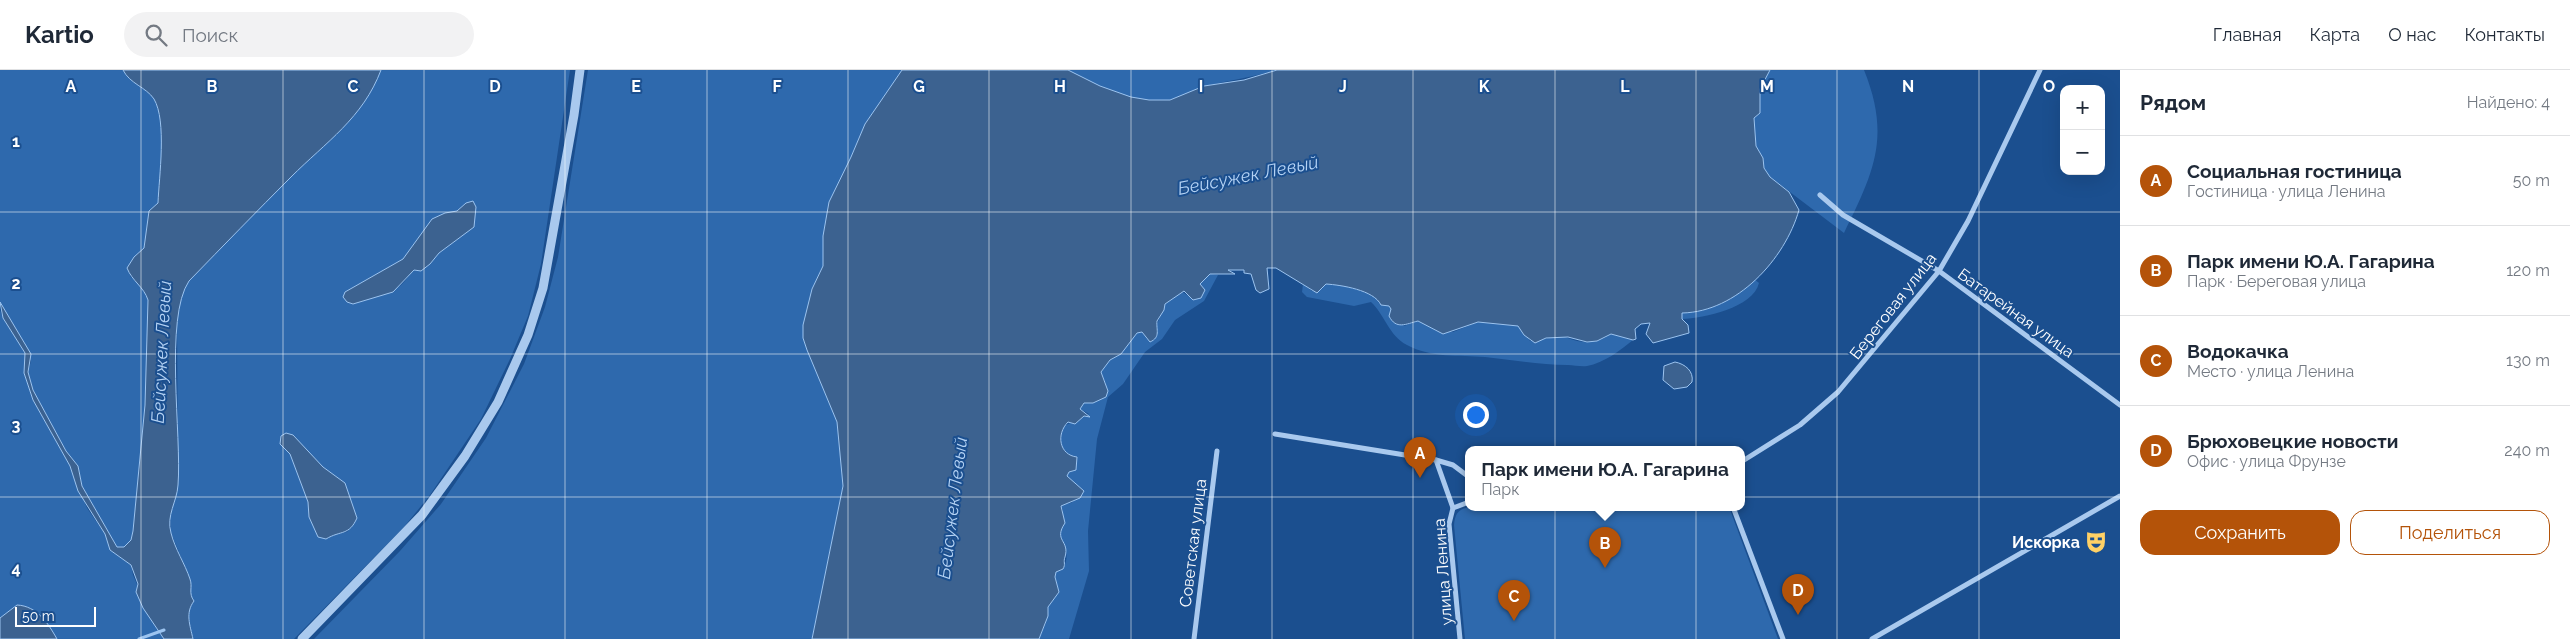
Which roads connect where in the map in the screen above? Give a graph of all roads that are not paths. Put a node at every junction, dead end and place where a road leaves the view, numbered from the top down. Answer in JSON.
{"nodes":[{"id":1,"x":580,"y":70,"type":"edge"},
{"id":2,"x":2040,"y":70,"type":"edge"},
{"id":3,"x":1820,"y":195,"type":"dead end"},
{"id":4,"x":1939,"y":271,"type":"junction"},
{"id":5,"x":2120,"y":405,"type":"edge"},
{"id":6,"x":1275,"y":434,"type":"dead end"},
{"id":7,"x":1217,"y":451,"type":"dead end"},
{"id":8,"x":1745,"y":459,"type":"edge"},
{"id":9,"x":1436,"y":460,"type":"junction"},
{"id":10,"x":1465,"y":474,"type":"edge"},
{"id":11,"x":2120,"y":496,"type":"edge"},
{"id":12,"x":1465,"y":503,"type":"edge"},
{"id":13,"x":1452,"y":508,"type":"junction"},
{"id":14,"x":1735,"y":511,"type":"edge"},
{"id":15,"x":302,"y":639,"type":"edge"},
{"id":16,"x":1194,"y":639,"type":"edge"},
{"id":17,"x":1460,"y":639,"type":"edge"},
{"id":18,"x":1783,"y":639,"type":"edge"},
{"id":19,"x":1872,"y":639,"type":"edge"}],
"edges":[{"from":1,"to":15,"type":"street"},
{"from":2,"to":4,"type":"street","name":"Береговая улица"},
{"from":3,"to":4,"type":"street","name":"Батарейная улица"},
{"from":4,"to":5,"type":"street","name":"Батарейная улица"},
{"from":4,"to":8,"type":"street","name":"Береговая улица"},
{"from":6,"to":9,"type":"street"},
{"from":7,"to":16,"type":"street","name":"Советская улица"},
{"from":9,"to":10,"type":"street"},
{"from":9,"to":13,"type":"street","name":"улица Ленина"},
{"from":11,"to":19,"type":"street"},
{"from":12,"to":13,"type":"street"},
{"from":13,"to":17,"type":"street","name":"улица Ленина"},
{"from":14,"to":18,"type":"street"}]}
